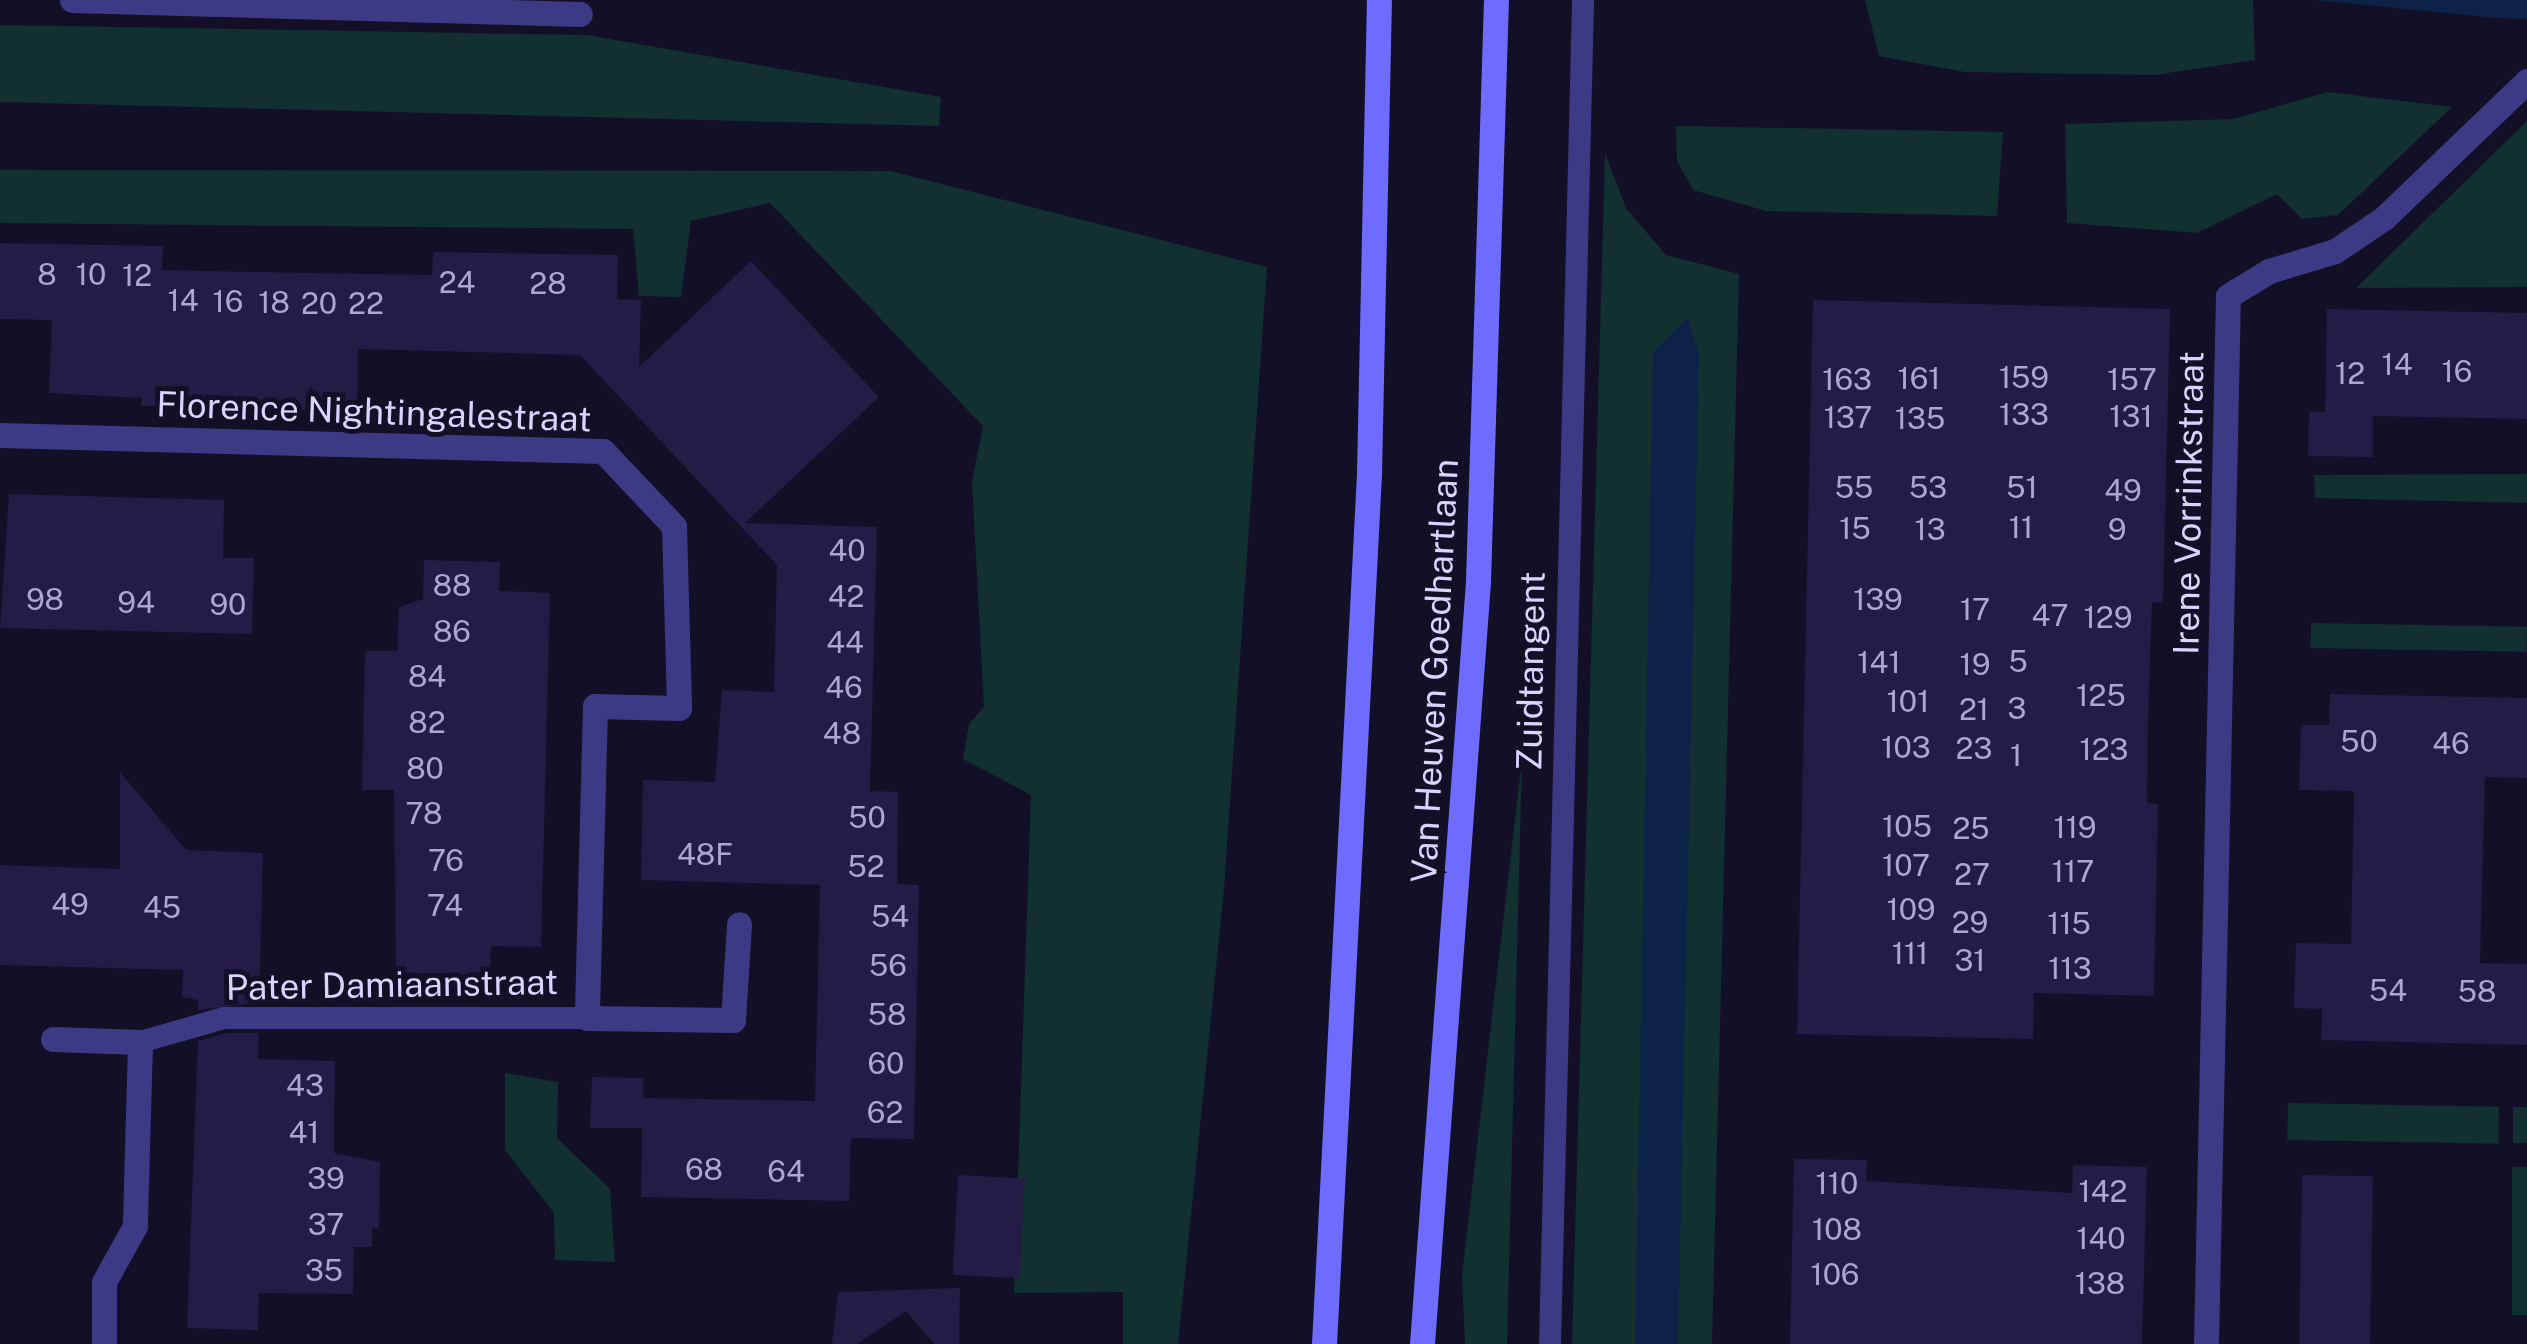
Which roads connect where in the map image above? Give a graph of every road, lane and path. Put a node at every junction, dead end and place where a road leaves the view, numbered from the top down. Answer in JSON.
{"nodes":[{"id":1,"x":72,"y":0,"type":"edge"},
{"id":2,"x":1379,"y":2,"type":"edge"},
{"id":3,"x":1495,"y":4,"type":"edge"},
{"id":4,"x":1583,"y":5,"type":"edge"},
{"id":5,"x":580,"y":14,"type":"dead end"},
{"id":6,"x":2527,"y":81,"type":"edge"},
{"id":7,"x":0,"y":435,"type":"edge"},
{"id":8,"x":739,"y":924,"type":"dead end"},
{"id":9,"x":587,"y":1018,"type":"junction"},
{"id":10,"x":53,"y":1038,"type":"dead end"},
{"id":11,"x":140,"y":1042,"type":"junction"},
{"id":12,"x":104,"y":1344,"type":"edge"},
{"id":13,"x":1324,"y":1344,"type":"edge"},
{"id":14,"x":1422,"y":1344,"type":"edge"},
{"id":15,"x":1550,"y":1344,"type":"edge"},
{"id":16,"x":2206,"y":1344,"type":"edge"}],
"edges":[{"from":1,"to":5,"type":"street"},
{"from":2,"to":13,"type":"main road"},
{"from":3,"to":14,"type":"main road","name":"Van Heuven Goedhartlaan"},
{"from":4,"to":15,"type":"lane","name":"Zuidtangent"},
{"from":6,"to":16,"type":"street","name":"Irene Vorrinkstraat"},
{"from":7,"to":9,"type":"street","name":"Florence Nightingalestraat"},
{"from":8,"to":9,"type":"street"},
{"from":9,"to":11,"type":"lane","name":"Pater Damiaanstraat"},
{"from":10,"to":11,"type":"street","name":"Pater Damiaanstraat"},
{"from":11,"to":12,"type":"street"}]}
